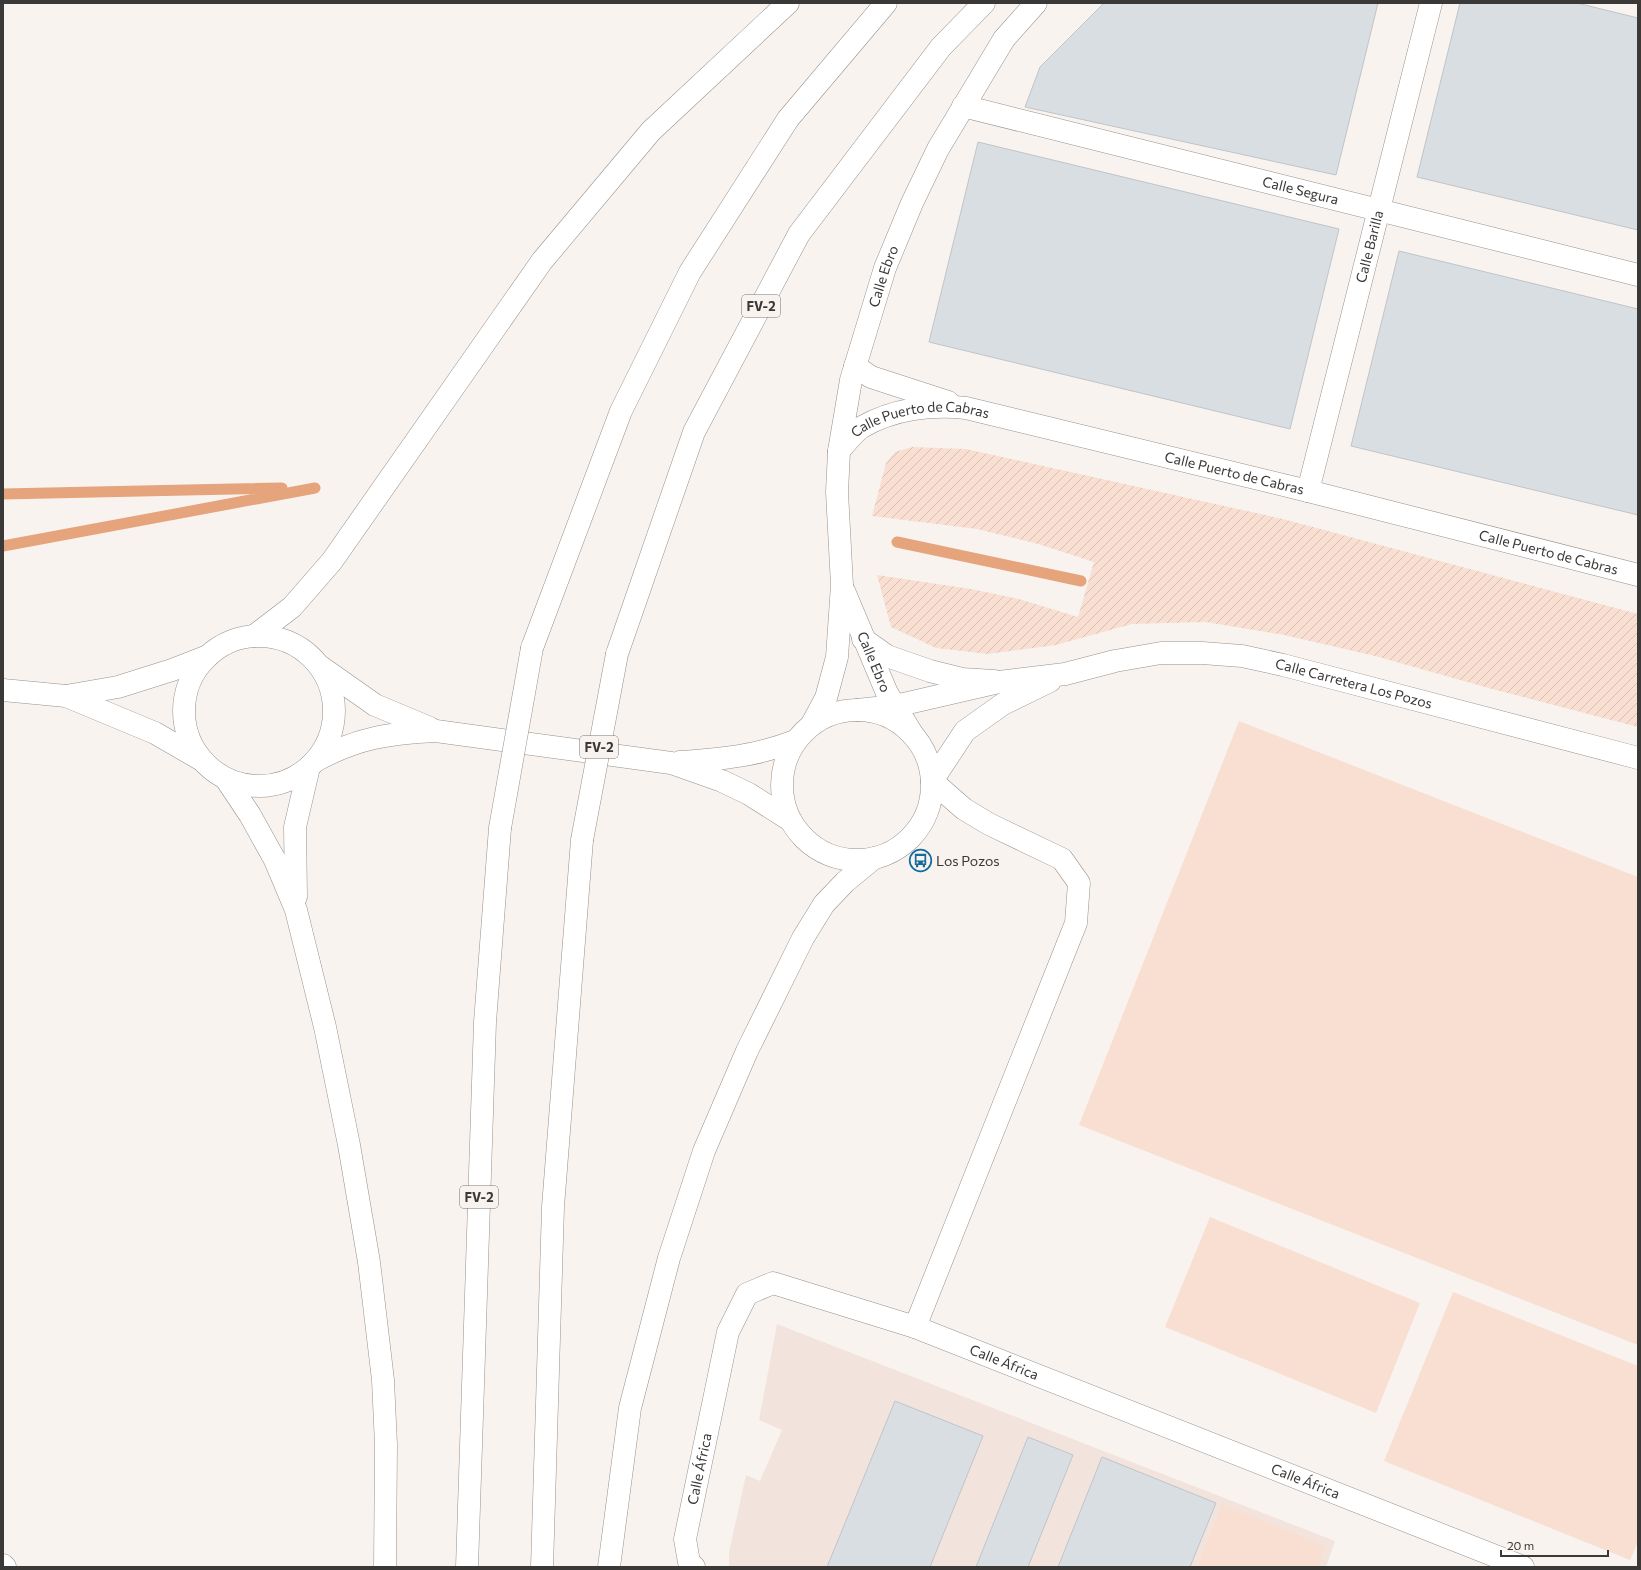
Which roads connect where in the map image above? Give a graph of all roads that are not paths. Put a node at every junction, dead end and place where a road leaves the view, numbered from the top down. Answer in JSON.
{"nodes":[{"id":1,"x":788,"y":3,"type":"edge"},
{"id":2,"x":886,"y":3,"type":"edge"},
{"id":3,"x":984,"y":3,"type":"edge"},
{"id":4,"x":1036,"y":3,"type":"edge"},
{"id":5,"x":1431,"y":3,"type":"edge"},
{"id":6,"x":963,"y":106,"type":"junction"},
{"id":7,"x":1379,"y":210,"type":"junction"},
{"id":8,"x":1638,"y":275,"type":"edge"},
{"id":9,"x":855,"y":366,"type":"junction"},
{"id":10,"x":966,"y":408,"type":"junction"},
{"id":11,"x":839,"y":452,"type":"junction"},
{"id":12,"x":1308,"y":491,"type":"junction"},
{"id":13,"x":1638,"y":575,"type":"edge"},
{"id":14,"x":842,"y":584,"type":"junction"},
{"id":15,"x":254,"y":636,"type":"junction"},
{"id":16,"x":863,"y":639,"type":"junction"},
{"id":17,"x":208,"y":656,"type":"junction"},
{"id":18,"x":319,"y":666,"type":"junction"},
{"id":19,"x":1065,"y":674,"type":"junction"},
{"id":20,"x":999,"y":682,"type":"junction"},
{"id":21,"x":3,"y":690,"type":"edge"},
{"id":22,"x":66,"y":696,"type":"junction"},
{"id":23,"x":895,"y":706,"type":"junction"},
{"id":24,"x":857,"y":710,"type":"junction"},
{"id":25,"x":812,"y":724,"type":"junction"},
{"id":26,"x":436,"y":731,"type":"junction"},
{"id":27,"x":913,"y":735,"type":"junction"},
{"id":28,"x":795,"y":741,"type":"junction"},
{"id":29,"x":1638,"y":758,"type":"edge"},
{"id":30,"x":200,"y":759,"type":"junction"},
{"id":31,"x":671,"y":763,"type":"junction"},
{"id":32,"x":312,"y":764,"type":"junction"},
{"id":33,"x":226,"y":779,"type":"junction"},
{"id":34,"x":932,"y":780,"type":"junction"},
{"id":35,"x":790,"y":820,"type":"junction"},
{"id":36,"x":874,"y":858,"type":"junction"},
{"id":37,"x":296,"y":910,"type":"junction"},
{"id":38,"x":915,"y":1327,"type":"junction"},
{"id":39,"x":385,"y":1567,"type":"edge"},
{"id":40,"x":467,"y":1567,"type":"edge"},
{"id":41,"x":542,"y":1567,"type":"edge"},
{"id":42,"x":608,"y":1567,"type":"edge"},
{"id":43,"x":694,"y":1567,"type":"edge"},
{"id":44,"x":1523,"y":1567,"type":"edge"}],
"edges":[{"from":1,"to":15,"type":"main road"},
{"from":2,"to":40,"type":"main road","number":"FV-2","bridge":true},
{"from":3,"to":41,"type":"main road","number":"FV-2","bridge":true},
{"from":4,"to":6,"type":"main road","name":"Calle Ebro"},
{"from":5,"to":7,"type":"main road","name":"Calle Barilla"},
{"from":6,"to":7,"type":"main road","name":"Calle Segura"},
{"from":6,"to":9,"type":"main road","name":"Calle Ebro"},
{"from":7,"to":8,"type":"main road","name":"Calle Segura"},
{"from":7,"to":12,"type":"main road","name":"Calle Barilla"},
{"from":9,"to":10,"type":"main road"},
{"from":9,"to":11,"type":"main road","name":"Calle Ebro"},
{"from":10,"to":11,"type":"main road","name":"Calle Puerto de Cabras"},
{"from":10,"to":12,"type":"main road","name":"Calle Puerto de Cabras"},
{"from":11,"to":14,"type":"main road","name":"Calle Ebro"},
{"from":12,"to":13,"type":"main road","name":"Calle Puerto de Cabras"},
{"from":14,"to":16,"type":"main road","name":"Calle Ebro"},
{"from":14,"to":25,"type":"main road","name":"Calle Ebro"},
{"from":15,"to":17,"type":"main road"},
{"from":15,"to":18,"type":"main road"},
{"from":16,"to":20,"type":"main road"},
{"from":16,"to":23,"type":"main road","name":"Calle Ebro"},
{"from":17,"to":22,"type":"main road"},
{"from":17,"to":30,"type":"main road"},
{"from":18,"to":26,"type":"main road"},
{"from":18,"to":32,"type":"main road"},
{"from":19,"to":20,"type":"main road"},
{"from":19,"to":29,"type":"main road","name":"Calle Carretera Los Pozos"},
{"from":19,"to":34,"type":"main road"},
{"from":20,"to":23,"type":"main road"},
{"from":21,"to":22,"type":"main road"},
{"from":22,"to":30,"type":"main road"},
{"from":23,"to":24,"type":"main road"},
{"from":23,"to":27,"type":"main road","name":"Calle Ebro"},
{"from":24,"to":25,"type":"main road"},
{"from":24,"to":27,"type":"main road"},
{"from":25,"to":28,"type":"main road"},
{"from":26,"to":31,"type":"main road"},
{"from":26,"to":32,"type":"main road"},
{"from":27,"to":34,"type":"main road","name":"Calle Ebro"},
{"from":28,"to":31,"type":"main road"},
{"from":28,"to":35,"type":"main road"},
{"from":30,"to":33,"type":"main road"},
{"from":31,"to":35,"type":"main road"},
{"from":32,"to":33,"type":"main road"},
{"from":32,"to":37,"type":"main road"},
{"from":33,"to":37,"type":"main road"},
{"from":34,"to":36,"type":"main road"},
{"from":34,"to":38,"type":"main road"},
{"from":35,"to":36,"type":"main road"},
{"from":36,"to":42,"type":"main road"},
{"from":37,"to":39,"type":"main road"},
{"from":38,"to":43,"type":"main road","name":"Calle África"},
{"from":38,"to":44,"type":"main road","name":"Calle África"}]}
